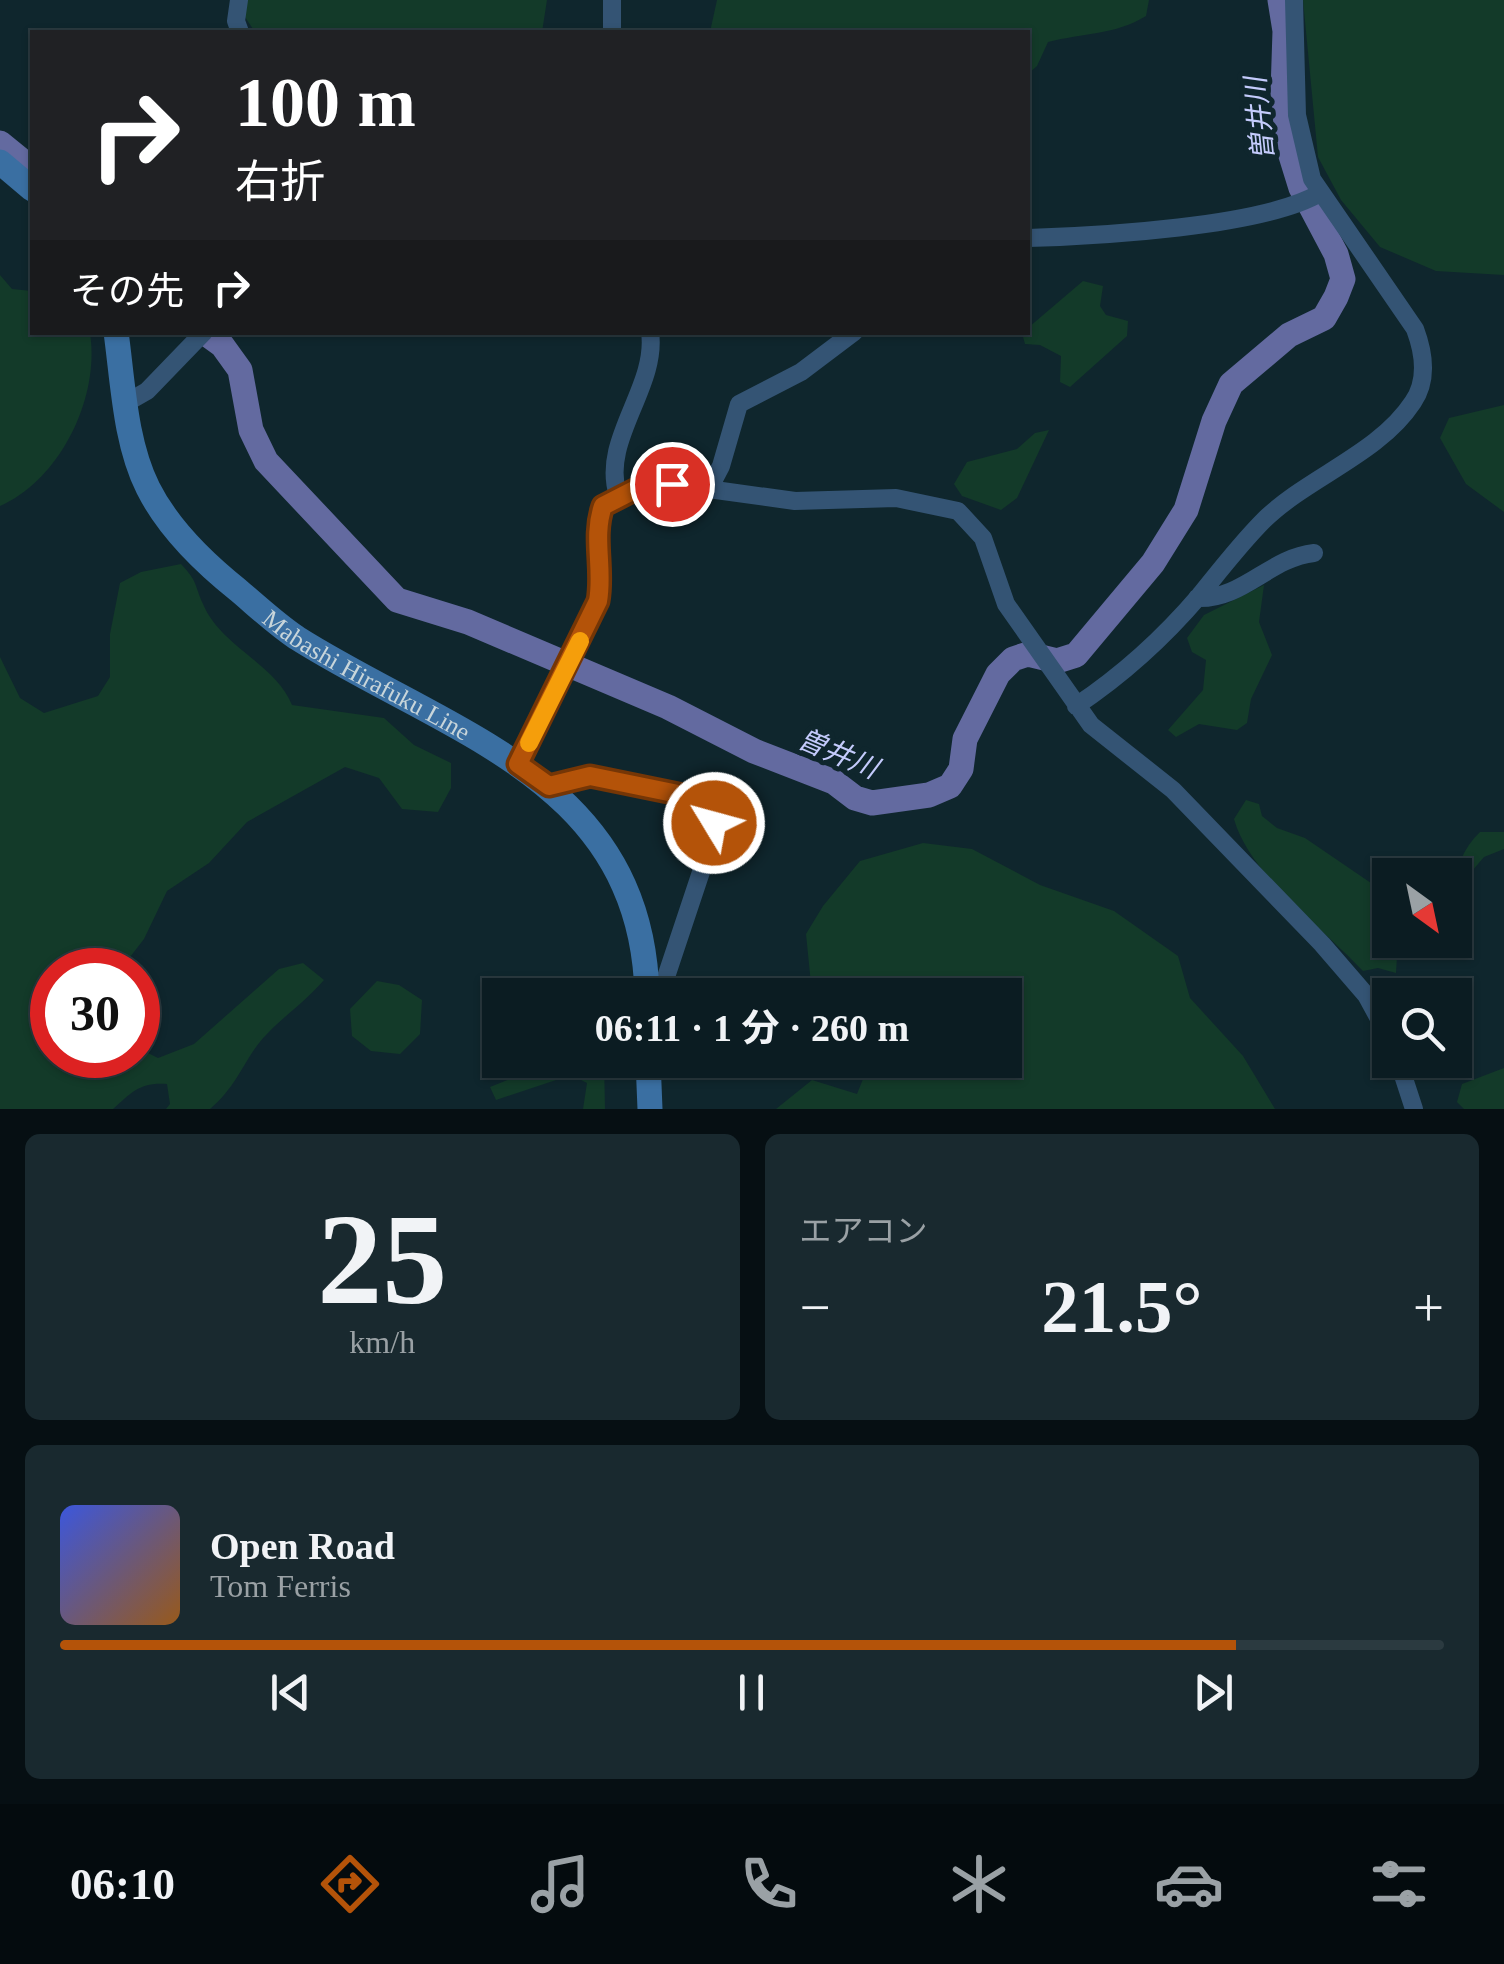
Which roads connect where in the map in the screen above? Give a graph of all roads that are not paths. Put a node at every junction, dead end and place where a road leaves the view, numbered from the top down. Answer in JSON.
{"nodes":[{"id":1,"x":239,"y":0,"type":"edge"},
{"id":2,"x":612,"y":0,"type":"edge"},
{"id":3,"x":1294,"y":0,"type":"edge"},
{"id":4,"x":239,"y":30,"type":"edge"},
{"id":5,"x":612,"y":30,"type":"edge"},
{"id":6,"x":0,"y":162,"type":"edge"},
{"id":7,"x":30,"y":186,"type":"edge"},
{"id":8,"x":1312,"y":198,"type":"junction"},
{"id":9,"x":1030,"y":238,"type":"edge"},
{"id":10,"x":116,"y":335,"type":"edge"},
{"id":11,"x":650,"y":335,"type":"edge"},
{"id":12,"x":850,"y":335,"type":"edge"},
{"id":13,"x":202,"y":336,"type":"edge"},
{"id":14,"x":126,"y":403,"type":"junction"},
{"id":15,"x":709,"y":489,"type":"junction"},
{"id":16,"x":618,"y":495,"type":"junction"},
{"id":17,"x":1314,"y":553,"type":"dead end"},
{"id":18,"x":1197,"y":598,"type":"junction"},
{"id":19,"x":1076,"y":706,"type":"junction"},
{"id":20,"x":518,"y":764,"type":"junction"},
{"id":21,"x":549,"y":786,"type":"junction"},
{"id":22,"x":645,"y":978,"type":"edge"},
{"id":23,"x":668,"y":978,"type":"edge"},
{"id":24,"x":1372,"y":1006,"type":"edge"},
{"id":25,"x":649,"y":1078,"type":"edge"},
{"id":26,"x":1404,"y":1078,"type":"edge"},
{"id":27,"x":650,"y":1109,"type":"edge"},
{"id":28,"x":1414,"y":1109,"type":"edge"}],
"edges":[{"from":1,"to":4,"type":"street"},
{"from":2,"to":5,"type":"street"},
{"from":3,"to":8,"type":"street"},
{"from":6,"to":7,"type":"main road"},
{"from":8,"to":9,"type":"street"},
{"from":8,"to":18,"type":"street"},
{"from":10,"to":14,"type":"main road","name":"Mabashi Hirafuku Line"},
{"from":11,"to":16,"type":"street"},
{"from":12,"to":15,"type":"street"},
{"from":13,"to":14,"type":"street"},
{"from":14,"to":20,"type":"main road","name":"Mabashi Hirafuku Line"},
{"from":15,"to":16,"type":"street"},
{"from":15,"to":19,"type":"street"},
{"from":16,"to":20,"type":"street"},
{"from":17,"to":18,"type":"street"},
{"from":18,"to":19,"type":"street"},
{"from":19,"to":24,"type":"street"},
{"from":20,"to":21,"type":"main road","name":"Mabashi Hirafuku Line"},
{"from":21,"to":22,"type":"main road","name":"Mabashi Hirafuku Line"},
{"from":21,"to":23,"type":"street"},
{"from":25,"to":27,"type":"main road"},
{"from":26,"to":28,"type":"street"}]}
